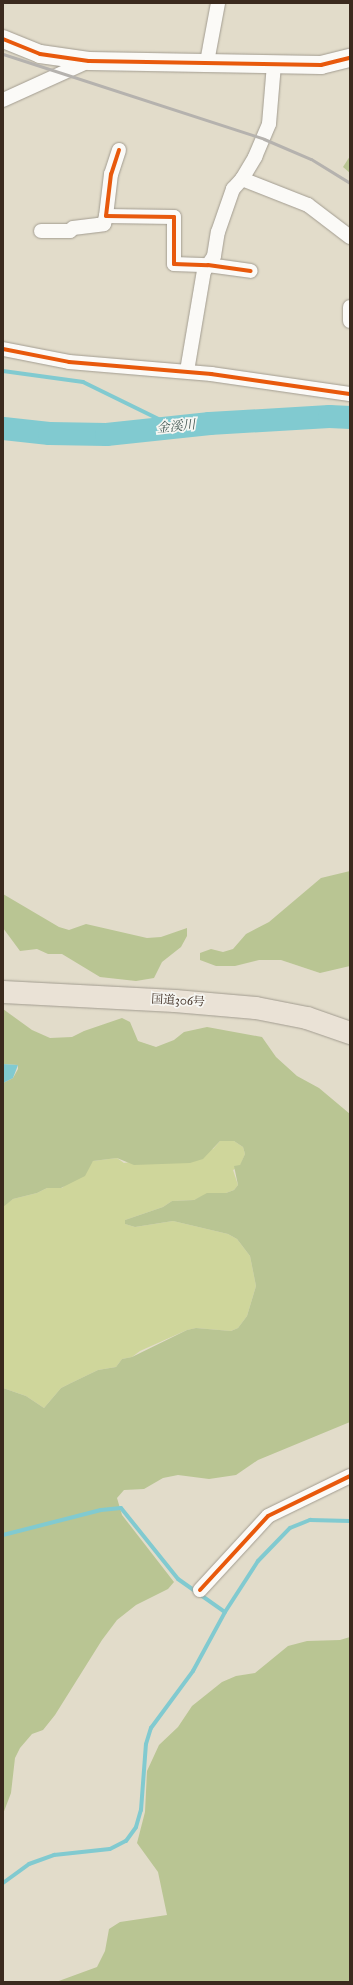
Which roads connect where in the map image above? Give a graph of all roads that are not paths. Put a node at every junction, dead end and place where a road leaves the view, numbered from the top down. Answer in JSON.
{"nodes":[{"id":1,"x":218,"y":3,"type":"edge"},
{"id":2,"x":3,"y":40,"type":"edge"},
{"id":3,"x":350,"y":58,"type":"edge"},
{"id":4,"x":89,"y":61,"type":"junction"},
{"id":5,"x":207,"y":62,"type":"junction"},
{"id":6,"x":274,"y":64,"type":"junction"},
{"id":7,"x":3,"y":100,"type":"edge"},
{"id":8,"x":119,"y":150,"type":"dead end"},
{"id":9,"x":242,"y":180,"type":"junction"},
{"id":10,"x":106,"y":216,"type":"junction"},
{"id":11,"x":40,"y":231,"type":"dead end"},
{"id":12,"x":350,"y":237,"type":"edge"},
{"id":13,"x":208,"y":265,"type":"junction"},
{"id":14,"x":251,"y":271,"type":"dead end"},
{"id":15,"x":350,"y":307,"type":"edge"},
{"id":16,"x":350,"y":321,"type":"edge"},
{"id":17,"x":3,"y":349,"type":"edge"},
{"id":18,"x":187,"y":371,"type":"junction"},
{"id":19,"x":350,"y":394,"type":"edge"},
{"id":20,"x":3,"y":992,"type":"edge"},
{"id":21,"x":350,"y":1032,"type":"edge"},
{"id":22,"x":350,"y":1476,"type":"edge"},
{"id":23,"x":200,"y":1590,"type":"dead end"}],
"edges":[{"from":1,"to":5,"type":"street"},
{"from":2,"to":4,"type":"street"},
{"from":3,"to":6,"type":"street"},
{"from":4,"to":5,"type":"street"},
{"from":4,"to":7,"type":"street"},
{"from":5,"to":6,"type":"street"},
{"from":6,"to":9,"type":"street"},
{"from":8,"to":10,"type":"street"},
{"from":9,"to":12,"type":"street"},
{"from":9,"to":13,"type":"street"},
{"from":10,"to":11,"type":"street"},
{"from":10,"to":13,"type":"street"},
{"from":13,"to":14,"type":"street"},
{"from":13,"to":18,"type":"street"},
{"from":15,"to":16,"type":"street"},
{"from":17,"to":18,"type":"street"},
{"from":18,"to":19,"type":"street"},
{"from":20,"to":21,"type":"highway","name":"国道306号"},
{"from":22,"to":23,"type":"street"}]}
